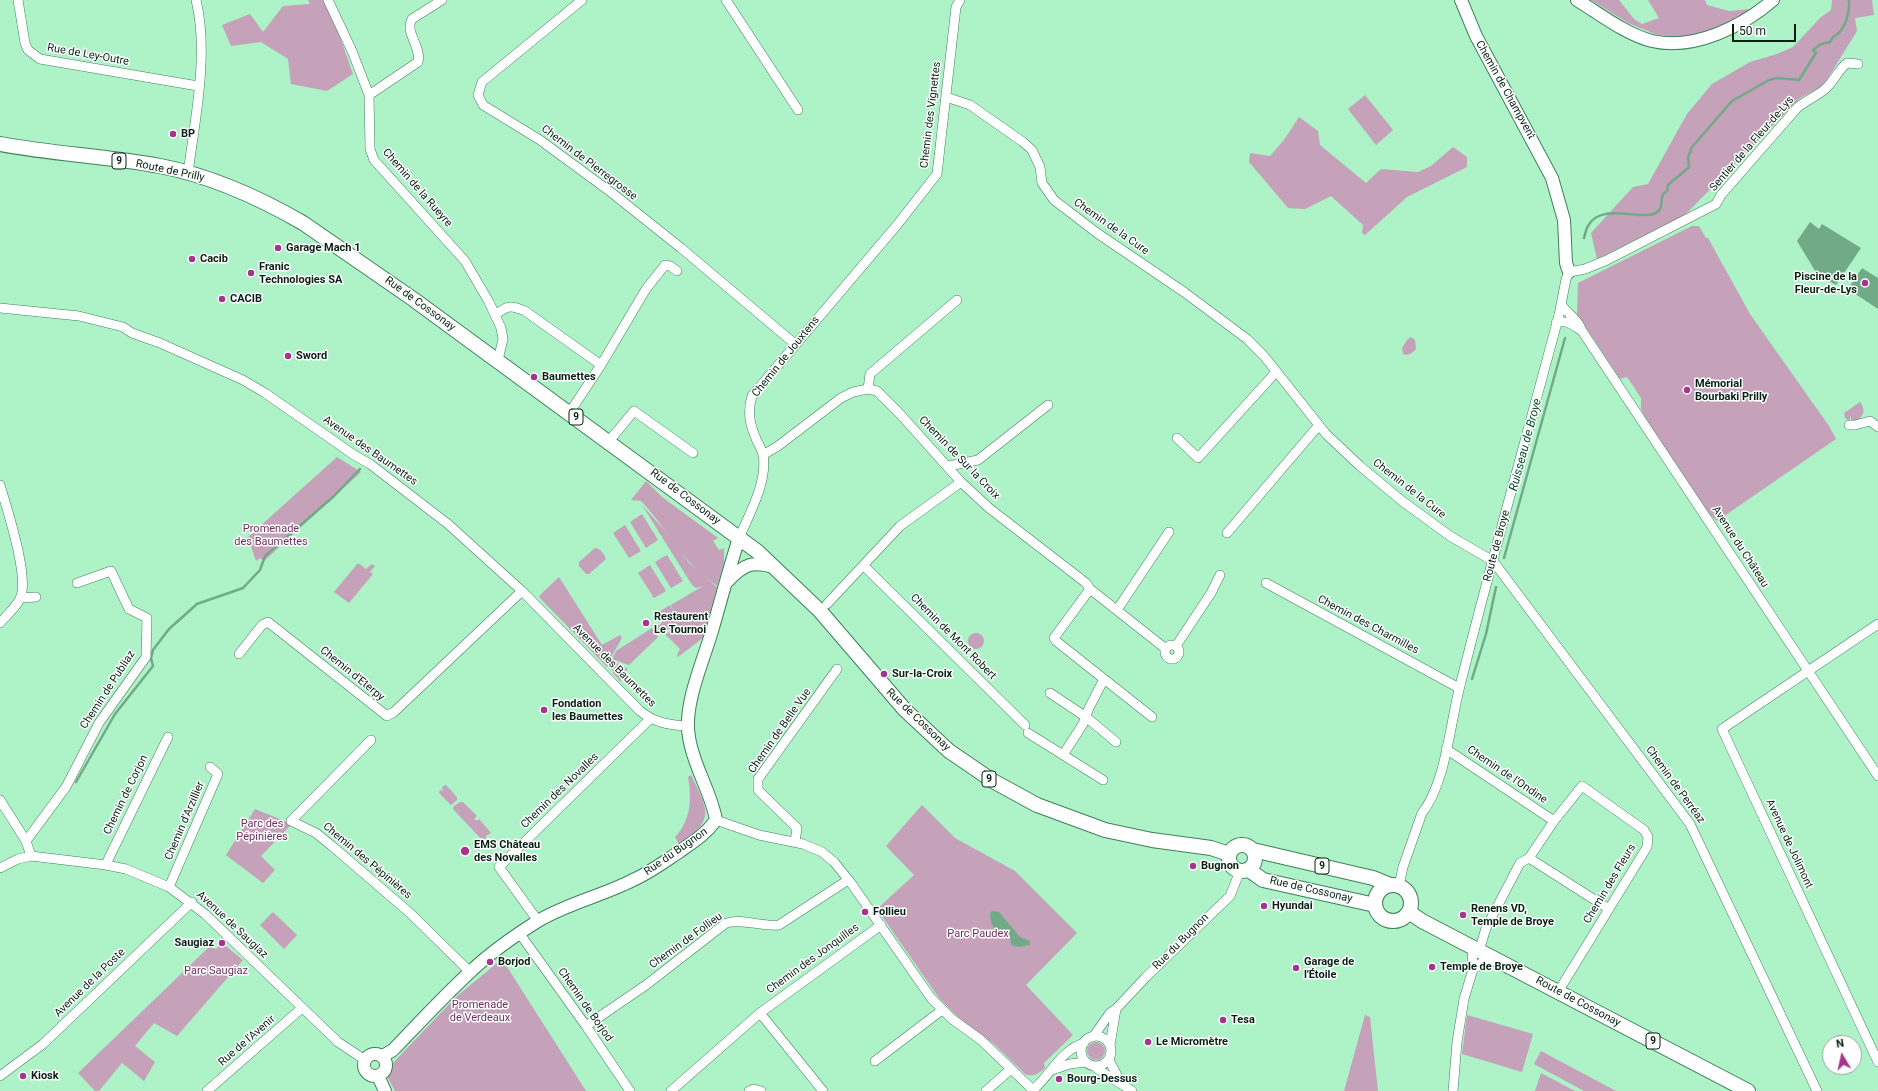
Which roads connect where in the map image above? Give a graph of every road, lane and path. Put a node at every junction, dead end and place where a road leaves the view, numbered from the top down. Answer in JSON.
{"nodes":[{"id":1,"x":18,"y":0,"type":"edge"},
{"id":2,"x":196,"y":0,"type":"edge"},
{"id":3,"x":328,"y":0,"type":"edge"},
{"id":4,"x":442,"y":0,"type":"edge"},
{"id":5,"x":582,"y":0,"type":"edge"},
{"id":6,"x":726,"y":0,"type":"edge"},
{"id":7,"x":960,"y":0,"type":"edge"},
{"id":8,"x":1461,"y":0,"type":"edge"},
{"id":9,"x":1577,"y":0,"type":"edge"},
{"id":10,"x":1773,"y":0,"type":"edge"},
{"id":11,"x":1858,"y":64,"type":"dead end"},
{"id":12,"x":198,"y":86,"type":"junction"},
{"id":13,"x":370,"y":95,"type":"junction"},
{"id":14,"x":946,"y":97,"type":"junction"},
{"id":15,"x":798,"y":110,"type":"dead end"},
{"id":16,"x":0,"y":144,"type":"edge"},
{"id":17,"x":188,"y":173,"type":"junction"},
{"id":18,"x":1552,"y":178,"type":"joint"},
{"id":19,"x":266,"y":202,"type":"joint"},
{"id":20,"x":899,"y":222,"type":"joint"},
{"id":21,"x":677,"y":271,"type":"dead end"},
{"id":22,"x":1569,"y":272,"type":"junction"},
{"id":23,"x":957,"y":300,"type":"dead end"},
{"id":24,"x":1561,"y":304,"type":"junction"},
{"id":25,"x":0,"y":308,"type":"edge"},
{"id":26,"x":496,"y":315,"type":"junction"},
{"id":27,"x":1556,"y":323,"type":"junction"},
{"id":28,"x":1582,"y":331,"type":"junction"},
{"id":29,"x":795,"y":344,"type":"junction"},
{"id":30,"x":498,"y":360,"type":"junction"},
{"id":31,"x":601,"y":365,"type":"junction"},
{"id":32,"x":1276,"y":372,"type":"junction"},
{"id":33,"x":868,"y":389,"type":"junction"},
{"id":34,"x":1048,"y":405,"type":"dead end"},
{"id":35,"x":570,"y":412,"type":"junction"},
{"id":36,"x":1318,"y":425,"type":"junction"},
{"id":37,"x":1849,"y":425,"type":"dead end"},
{"id":38,"x":1878,"y":427,"type":"edge"},
{"id":39,"x":1177,"y":438,"type":"dead end"},
{"id":40,"x":609,"y":441,"type":"junction"},
{"id":41,"x":693,"y":453,"type":"dead end"},
{"id":42,"x":763,"y":455,"type":"junction"},
{"id":43,"x":949,"y":466,"type":"junction"},
{"id":44,"x":961,"y":482,"type":"junction"},
{"id":45,"x":0,"y":485,"type":"edge"},
{"id":46,"x":1169,"y":532,"type":"dead end"},
{"id":47,"x":1227,"y":533,"type":"dead end"},
{"id":48,"x":739,"y":538,"type":"junction"},
{"id":49,"x":1493,"y":561,"type":"junction"},
{"id":50,"x":864,"y":566,"type":"junction"},
{"id":51,"x":774,"y":567,"type":"junction"},
{"id":52,"x":1220,"y":575,"type":"dead end"},
{"id":53,"x":77,"y":583,"type":"dead end"},
{"id":54,"x":726,"y":583,"type":"junction"},
{"id":55,"x":1266,"y":584,"type":"dead end"},
{"id":56,"x":1090,"y":589,"type":"junction"},
{"id":57,"x":522,"y":591,"type":"junction"},
{"id":58,"x":36,"y":597,"type":"dead end"},
{"id":59,"x":20,"y":598,"type":"junction"},
{"id":60,"x":827,"y":604,"type":"dead end"},
{"id":61,"x":1117,"y":610,"type":"junction"},
{"id":62,"x":0,"y":622,"type":"edge"},
{"id":63,"x":1878,"y":624,"type":"edge"},
{"id":64,"x":239,"y":654,"type":"dead end"},
{"id":65,"x":837,"y":669,"type":"dead end"},
{"id":66,"x":1809,"y":672,"type":"junction"},
{"id":67,"x":1104,"y":679,"type":"junction"},
{"id":68,"x":1459,"y":688,"type":"junction"},
{"id":69,"x":1050,"y":693,"type":"dead end"},
{"id":70,"x":1086,"y":717,"type":"junction"},
{"id":71,"x":1152,"y":717,"type":"dead end"},
{"id":72,"x":650,"y":719,"type":"junction"},
{"id":73,"x":688,"y":726,"type":"junction"},
{"id":74,"x":168,"y":737,"type":"dead end"},
{"id":75,"x":371,"y":740,"type":"dead end"},
{"id":76,"x":1116,"y":742,"type":"dead end"},
{"id":77,"x":1446,"y":749,"type":"junction"},
{"id":78,"x":1063,"y":755,"type":"junction"},
{"id":79,"x":210,"y":767,"type":"dead end"},
{"id":80,"x":1878,"y":776,"type":"edge"},
{"id":81,"x":1103,"y":780,"type":"dead end"},
{"id":82,"x":0,"y":800,"type":"edge"},
{"id":83,"x":716,"y":820,"type":"junction"},
{"id":84,"x":1554,"y":821,"type":"junction"},
{"id":85,"x":26,"y":841,"type":"junction"},
{"id":86,"x":795,"y":842,"type":"junction"},
{"id":87,"x":1253,"y":850,"type":"junction"},
{"id":88,"x":1229,"y":854,"type":"junction"},
{"id":89,"x":32,"y":856,"type":"junction"},
{"id":90,"x":1528,"y":858,"type":"junction"},
{"id":91,"x":106,"y":865,"type":"junction"},
{"id":92,"x":0,"y":868,"type":"edge"},
{"id":93,"x":1244,"y":870,"type":"junction"},
{"id":94,"x":848,"y":880,"type":"junction"},
{"id":95,"x":1395,"y":885,"type":"junction"},
{"id":96,"x":169,"y":887,"type":"junction"},
{"id":97,"x":192,"y":902,"type":"junction"},
{"id":98,"x":1375,"y":905,"type":"junction"},
{"id":99,"x":1609,"y":909,"type":"junction"},
{"id":100,"x":1409,"y":912,"type":"junction"},
{"id":101,"x":538,"y":921,"type":"junction"},
{"id":102,"x":881,"y":925,"type":"junction"},
{"id":103,"x":520,"y":934,"type":"junction"},
{"id":104,"x":1480,"y":952,"type":"junction"},
{"id":105,"x":1473,"y":969,"type":"junction"},
{"id":106,"x":470,"y":972,"type":"junction"},
{"id":107,"x":1558,"y":992,"type":"junction"},
{"id":108,"x":302,"y":1008,"type":"junction"},
{"id":109,"x":1116,"y":1009,"type":"junction"},
{"id":110,"x":942,"y":1010,"type":"junction"},
{"id":111,"x":760,"y":1013,"type":"junction"},
{"id":112,"x":586,"y":1026,"type":"junction"},
{"id":113,"x":1093,"y":1037,"type":"junction"},
{"id":114,"x":1084,"y":1043,"type":"junction"},
{"id":115,"x":1110,"y":1045,"type":"junction"},
{"id":116,"x":383,"y":1056,"type":"junction"},
{"id":117,"x":364,"y":1060,"type":"junction"},
{"id":118,"x":1109,"y":1060,"type":"junction"},
{"id":119,"x":875,"y":1061,"type":"dead end"},
{"id":120,"x":1086,"y":1062,"type":"junction"},
{"id":121,"x":1878,"y":1062,"type":"edge"},
{"id":122,"x":1094,"y":1066,"type":"junction"},
{"id":123,"x":1011,"y":1069,"type":"junction"},
{"id":124,"x":1052,"y":1070,"type":"junction"},
{"id":125,"x":0,"y":1076,"type":"edge"},
{"id":126,"x":378,"y":1076,"type":"junction"},
{"id":127,"x":1121,"y":1083,"type":"junction"},
{"id":128,"x":1033,"y":1090,"type":"edge"},
{"id":129,"x":207,"y":1091,"type":"edge"},
{"id":130,"x":385,"y":1091,"type":"edge"},
{"id":131,"x":630,"y":1091,"type":"edge"},
{"id":132,"x":671,"y":1091,"type":"edge"},
{"id":133,"x":748,"y":1091,"type":"edge"},
{"id":134,"x":761,"y":1091,"type":"edge"},
{"id":135,"x":823,"y":1091,"type":"edge"},
{"id":136,"x":986,"y":1091,"type":"edge"},
{"id":137,"x":1132,"y":1091,"type":"edge"},
{"id":138,"x":1453,"y":1091,"type":"edge"},
{"id":139,"x":1748,"y":1091,"type":"edge"},
{"id":140,"x":1817,"y":1091,"type":"edge"}],
"edges":[{"from":1,"to":12,"type":"street","name":"Rue de Ley-Outre"},
{"from":2,"to":12,"type":"street"},
{"from":3,"to":13,"type":"street","name":"Chemin de la Rueyre"},
{"from":4,"to":13,"type":"street"},
{"from":5,"to":29,"type":"street","name":"Chemin de Pierregrosse"},
{"from":6,"to":15,"type":"street"},
{"from":7,"to":14,"type":"street","name":"Chemin des Vignettes"},
{"from":8,"to":18,"type":"street","name":"Chemin de Champvent"},
{"from":9,"to":10,"type":"street"},
{"from":11,"to":22,"type":"street","name":"Sentier de la Fleur-de-Lys"},
{"from":12,"to":17,"type":"street"},
{"from":13,"to":26,"type":"street","name":"Chemin de la Rueyre"},
{"from":14,"to":20,"type":"street","name":"Chemin des Vignettes"},
{"from":14,"to":32,"type":"street","name":"Chemin de la Cure"},
{"from":16,"to":17,"type":"main road","name":"Route de Prilly","number":"9"},
{"from":17,"to":19,"type":"main road","name":"Route de Prilly","number":"9"},
{"from":18,"to":22,"type":"street","name":"Route de Broye"},
{"from":19,"to":30,"type":"main road","name":"Rue de Cossonay","number":"9"},
{"from":20,"to":29,"type":"street","name":"Chemin de Jouxtens"},
{"from":21,"to":31,"type":"street"},
{"from":22,"to":24,"type":"street","name":"Route de Broye"},
{"from":23,"to":33,"type":"street"},
{"from":24,"to":27,"type":"street","name":"Route de Broye"},
{"from":24,"to":28,"type":"street","name":"Avenue du Château"},
{"from":25,"to":57,"type":"street","name":"Avenue des Baumettes"},
{"from":26,"to":30,"type":"street","name":"Chemin de la Rueyre"},
{"from":26,"to":31,"type":"street"},
{"from":27,"to":28,"type":"street","name":"Avenue du Château"},
{"from":27,"to":49,"type":"street","name":"Route de Broye"},
{"from":28,"to":66,"type":"street","name":"Avenue du Château"},
{"from":29,"to":42,"type":"street","name":"Chemin de Jouxtens"},
{"from":30,"to":35,"type":"main road","name":"Rue de Cossonay","number":"9"},
{"from":31,"to":35,"type":"street"},
{"from":32,"to":36,"type":"street","name":"Chemin de la Cure"},
{"from":32,"to":39,"type":"street"},
{"from":33,"to":42,"type":"street"},
{"from":33,"to":43,"type":"street","name":"Chemin de Sur la Croix"},
{"from":34,"to":43,"type":"street"},
{"from":35,"to":40,"type":"main road","name":"Rue de Cossonay","number":"9"},
{"from":36,"to":47,"type":"street"},
{"from":36,"to":49,"type":"street","name":"Chemin de la Cure"},
{"from":37,"to":38,"type":"street"},
{"from":40,"to":41,"type":"street"},
{"from":40,"to":48,"type":"main road","name":"Rue de Cossonay","number":"9"},
{"from":42,"to":48,"type":"street","name":"Chemin de Jouxtens"},
{"from":43,"to":44,"type":"street","name":"Chemin de Sur la Croix"},
{"from":44,"to":50,"type":"street"},
{"from":44,"to":56,"type":"street","name":"Chemin de Sur la Croix"},
{"from":45,"to":59,"type":"street"},
{"from":46,"to":61,"type":"street"},
{"from":48,"to":51,"type":"main road","name":"Rue de Cossonay","number":"9"},
{"from":48,"to":54,"type":"street","name":"Chemin de Jouxtens"},
{"from":49,"to":68,"type":"street","name":"Route de Broye"},
{"from":49,"to":140,"type":"street","name":"Chemin de Perréaz"},
{"from":50,"to":60,"type":"street"},
{"from":50,"to":78,"type":"street","name":"Chemin de Mont Robert"},
{"from":51,"to":54,"type":"street","name":"Chemin de Jouxtens"},
{"from":51,"to":88,"type":"main road","name":"Rue de Cossonay","number":"9"},
{"from":52,"to":61,"type":"street","name":"Chemin de Sur la Croix"},
{"from":53,"to":85,"type":"street","name":"Chemin de Publiaz"},
{"from":54,"to":73,"type":"street","name":"Chemin de Jouxtens"},
{"from":55,"to":68,"type":"street","name":"Chemin des Charmilles"},
{"from":56,"to":61,"type":"street","name":"Chemin de Sur la Croix"},
{"from":56,"to":67,"type":"street"},
{"from":57,"to":64,"type":"street","name":"Chemin d'Eterpy"},
{"from":57,"to":72,"type":"street","name":"Avenue des Baumettes"},
{"from":58,"to":59,"type":"street"},
{"from":59,"to":62,"type":"street"},
{"from":63,"to":66,"type":"street","name":"Avenue de Jolimont"},
{"from":65,"to":86,"type":"street","name":"Chemin de Belle Vue"},
{"from":66,"to":80,"type":"street","name":"Avenue du Château"},
{"from":66,"to":121,"type":"street","name":"Avenue de Jolimont"},
{"from":67,"to":70,"type":"street"},
{"from":67,"to":71,"type":"street"},
{"from":68,"to":77,"type":"street","name":"Route de Broye"},
{"from":69,"to":70,"type":"street"},
{"from":70,"to":76,"type":"street"},
{"from":70,"to":78,"type":"street"},
{"from":72,"to":73,"type":"street","name":"Avenue des Baumettes"},
{"from":72,"to":101,"type":"street","name":"Chemin des Novalles"},
{"from":73,"to":83,"type":"street","name":"Chemin de Jouxtens"},
{"from":74,"to":91,"type":"street","name":"Chemin de Corjon"},
{"from":75,"to":106,"type":"street","name":"Chemin des Pépinières"},
{"from":77,"to":84,"type":"street","name":"Chemin de l'Ondine"},
{"from":77,"to":95,"type":"street","name":"Route de Broye"},
{"from":78,"to":81,"type":"street"},
{"from":79,"to":96,"type":"street","name":"Chemin d'Arzillier"},
{"from":82,"to":85,"type":"street"},
{"from":83,"to":86,"type":"street","name":"Rue du Bugnon"},
{"from":83,"to":101,"type":"street","name":"Rue du Bugnon"},
{"from":84,"to":90,"type":"street"},
{"from":84,"to":99,"type":"street","name":"Chemin des Fleurs"},
{"from":85,"to":89,"type":"street"},
{"from":86,"to":94,"type":"street","name":"Rue du Bugnon"},
{"from":87,"to":88,"type":"main road","number":"9"},
{"from":87,"to":93,"type":"main road"},
{"from":87,"to":95,"type":"main road","number":"9"},
{"from":88,"to":93,"type":"main road","name":"Rue de Cossonay"},
{"from":89,"to":91,"type":"street","name":"Avenue de Saugiaz"},
{"from":89,"to":92,"type":"street"},
{"from":90,"to":99,"type":"street"},
{"from":90,"to":104,"type":"street"},
{"from":91,"to":96,"type":"street","name":"Avenue de Saugiaz"},
{"from":93,"to":98,"type":"main road","name":"Rue de Cossonay"},
{"from":93,"to":109,"type":"street","name":"Rue du Bugnon"},
{"from":94,"to":102,"type":"street","name":"Rue du Bugnon"},
{"from":94,"to":112,"type":"street","name":"Chemin de Follieu"},
{"from":95,"to":98,"type":"main road"},
{"from":95,"to":100,"type":"main road"},
{"from":96,"to":97,"type":"street","name":"Avenue de Saugiaz"},
{"from":97,"to":108,"type":"street","name":"Avenue de Saugiaz"},
{"from":97,"to":125,"type":"street","name":"Avenue de la Poste"},
{"from":98,"to":100,"type":"main road"},
{"from":99,"to":107,"type":"street","name":"Chemin des Fleurs"},
{"from":100,"to":104,"type":"main road","name":"Route de Cossonay","number":"9"},
{"from":101,"to":103,"type":"street","name":"Rue du Bugnon"},
{"from":102,"to":110,"type":"street","name":"Rue du Bugnon"},
{"from":102,"to":111,"type":"street","name":"Chemin des Jonquilles"},
{"from":103,"to":106,"type":"street","name":"Rue du Bugnon"},
{"from":103,"to":112,"type":"street","name":"Chemin de Borjod"},
{"from":104,"to":105,"type":"street"},
{"from":104,"to":105,"type":"street"},
{"from":104,"to":107,"type":"main road","name":"Route de Cossonay","number":"9"},
{"from":105,"to":138,"type":"street"},
{"from":106,"to":116,"type":"street","name":"Rue du Bugnon"},
{"from":107,"to":139,"type":"main road","name":"Route de Cossonay","number":"9"},
{"from":108,"to":117,"type":"street","name":"Avenue de Saugiaz"},
{"from":108,"to":129,"type":"street","name":"Rue de l'Avenir"},
{"from":109,"to":113,"type":"street","name":"Rue du Bugnon"},
{"from":109,"to":115,"type":"street"},
{"from":110,"to":119,"type":"street"},
{"from":110,"to":123,"type":"street","name":"Rue du Bugnon"},
{"from":111,"to":132,"type":"street","name":"Chemin des Jonquilles"},
{"from":111,"to":135,"type":"street"},
{"from":112,"to":131,"type":"street","name":"Chemin de Borjod"},
{"from":113,"to":114,"type":"street","name":"Rue du Bugnon"},
{"from":113,"to":115,"type":"street"},
{"from":114,"to":120,"type":"street"},
{"from":114,"to":124,"type":"street","name":"Rue du Bugnon"},
{"from":115,"to":118,"type":"street"},
{"from":116,"to":117,"type":"street"},
{"from":116,"to":126,"type":"street"},
{"from":117,"to":126,"type":"street"},
{"from":118,"to":122,"type":"street"},
{"from":118,"to":127,"type":"street"},
{"from":120,"to":122,"type":"street"},
{"from":120,"to":124,"type":"street","name":"Rue du Bugnon"},
{"from":122,"to":127,"type":"street"},
{"from":123,"to":128,"type":"street","name":"Rue du Bugnon"},
{"from":123,"to":136,"type":"street"},
{"from":124,"to":128,"type":"street","name":"Rue du Bugnon"},
{"from":126,"to":130,"type":"street"},
{"from":127,"to":137,"type":"street"},
{"from":133,"to":134,"type":"street"}]}
